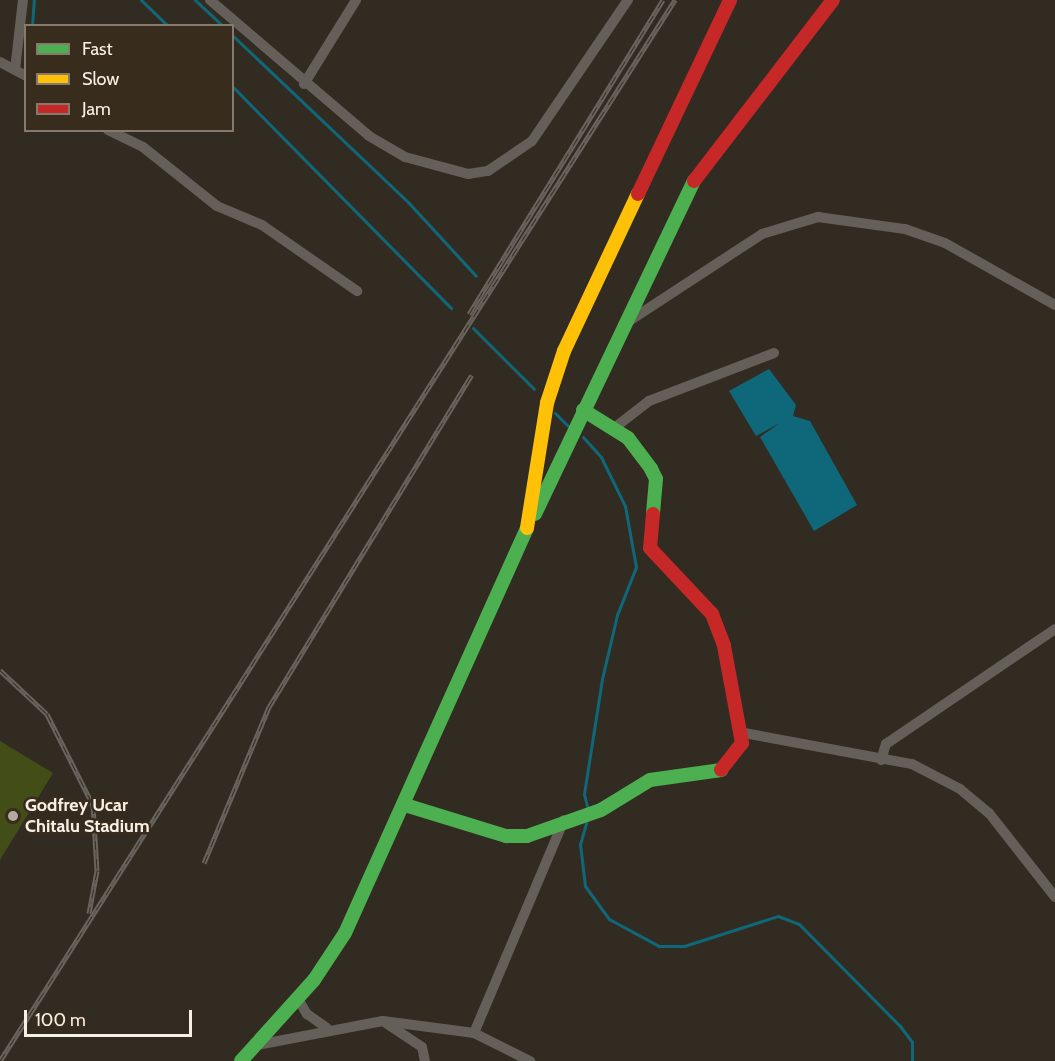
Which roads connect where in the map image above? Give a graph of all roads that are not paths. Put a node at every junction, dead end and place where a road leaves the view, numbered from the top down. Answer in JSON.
{"nodes":[{"id":1,"x":23,"y":0,"type":"edge"},
{"id":2,"x":210,"y":0,"type":"edge"},
{"id":3,"x":356,"y":0,"type":"edge"},
{"id":4,"x":628,"y":0,"type":"edge"},
{"id":5,"x":730,"y":0,"type":"edge"},
{"id":6,"x":833,"y":0,"type":"edge"},
{"id":7,"x":0,"y":63,"type":"edge"},
{"id":8,"x":15,"y":70,"type":"junction"},
{"id":9,"x":24,"y":75,"type":"edge"},
{"id":10,"x":304,"y":84,"type":"junction"},
{"id":11,"x":112,"y":132,"type":"edge"},
{"id":12,"x":357,"y":291,"type":"dead end"},
{"id":13,"x":1055,"y":305,"type":"edge"},
{"id":14,"x":623,"y":325,"type":"junction"},
{"id":15,"x":774,"y":353,"type":"dead end"},
{"id":16,"x":583,"y":410,"type":"junction"},
{"id":17,"x":614,"y":429,"type":"junction"},
{"id":18,"x":527,"y":531,"type":"junction"},
{"id":19,"x":1055,"y":629,"type":"edge"},
{"id":20,"x":744,"y":734,"type":"junction"},
{"id":21,"x":881,"y":760,"type":"junction"},
{"id":22,"x":405,"y":804,"type":"junction"},
{"id":23,"x":570,"y":818,"type":"junction"},
{"id":24,"x":1055,"y":897,"type":"edge"},
{"id":25,"x":297,"y":997,"type":"junction"},
{"id":26,"x":383,"y":1021,"type":"junction"},
{"id":27,"x":327,"y":1028,"type":"junction"},
{"id":28,"x":474,"y":1034,"type":"junction"},
{"id":29,"x":254,"y":1046,"type":"junction"},
{"id":30,"x":241,"y":1061,"type":"edge"},
{"id":31,"x":424,"y":1061,"type":"edge"},
{"id":32,"x":530,"y":1061,"type":"edge"}],
"edges":[{"from":1,"to":8,"type":"street"},
{"from":2,"to":10,"type":"street"},
{"from":3,"to":10,"type":"street"},
{"from":4,"to":10,"type":"street"},
{"from":5,"to":18,"type":"street"},
{"from":6,"to":14,"type":"street"},
{"from":7,"to":8,"type":"street"},
{"from":8,"to":9,"type":"street"},
{"from":11,"to":12,"type":"street"},
{"from":13,"to":14,"type":"street"},
{"from":14,"to":16,"type":"street"},
{"from":15,"to":17,"type":"street"},
{"from":16,"to":17,"type":"street"},
{"from":16,"to":18,"type":"street"},
{"from":17,"to":20,"type":"street"},
{"from":18,"to":22,"type":"street"},
{"from":19,"to":21,"type":"street"},
{"from":20,"to":21,"type":"street"},
{"from":20,"to":23,"type":"street"},
{"from":21,"to":24,"type":"street"},
{"from":22,"to":23,"type":"street"},
{"from":22,"to":25,"type":"street"},
{"from":23,"to":28,"type":"street"},
{"from":25,"to":27,"type":"street"},
{"from":25,"to":29,"type":"street"},
{"from":26,"to":27,"type":"street"},
{"from":26,"to":28,"type":"street"},
{"from":26,"to":31,"type":"street"},
{"from":27,"to":29,"type":"street"},
{"from":28,"to":32,"type":"street"},
{"from":29,"to":30,"type":"street"}]}
